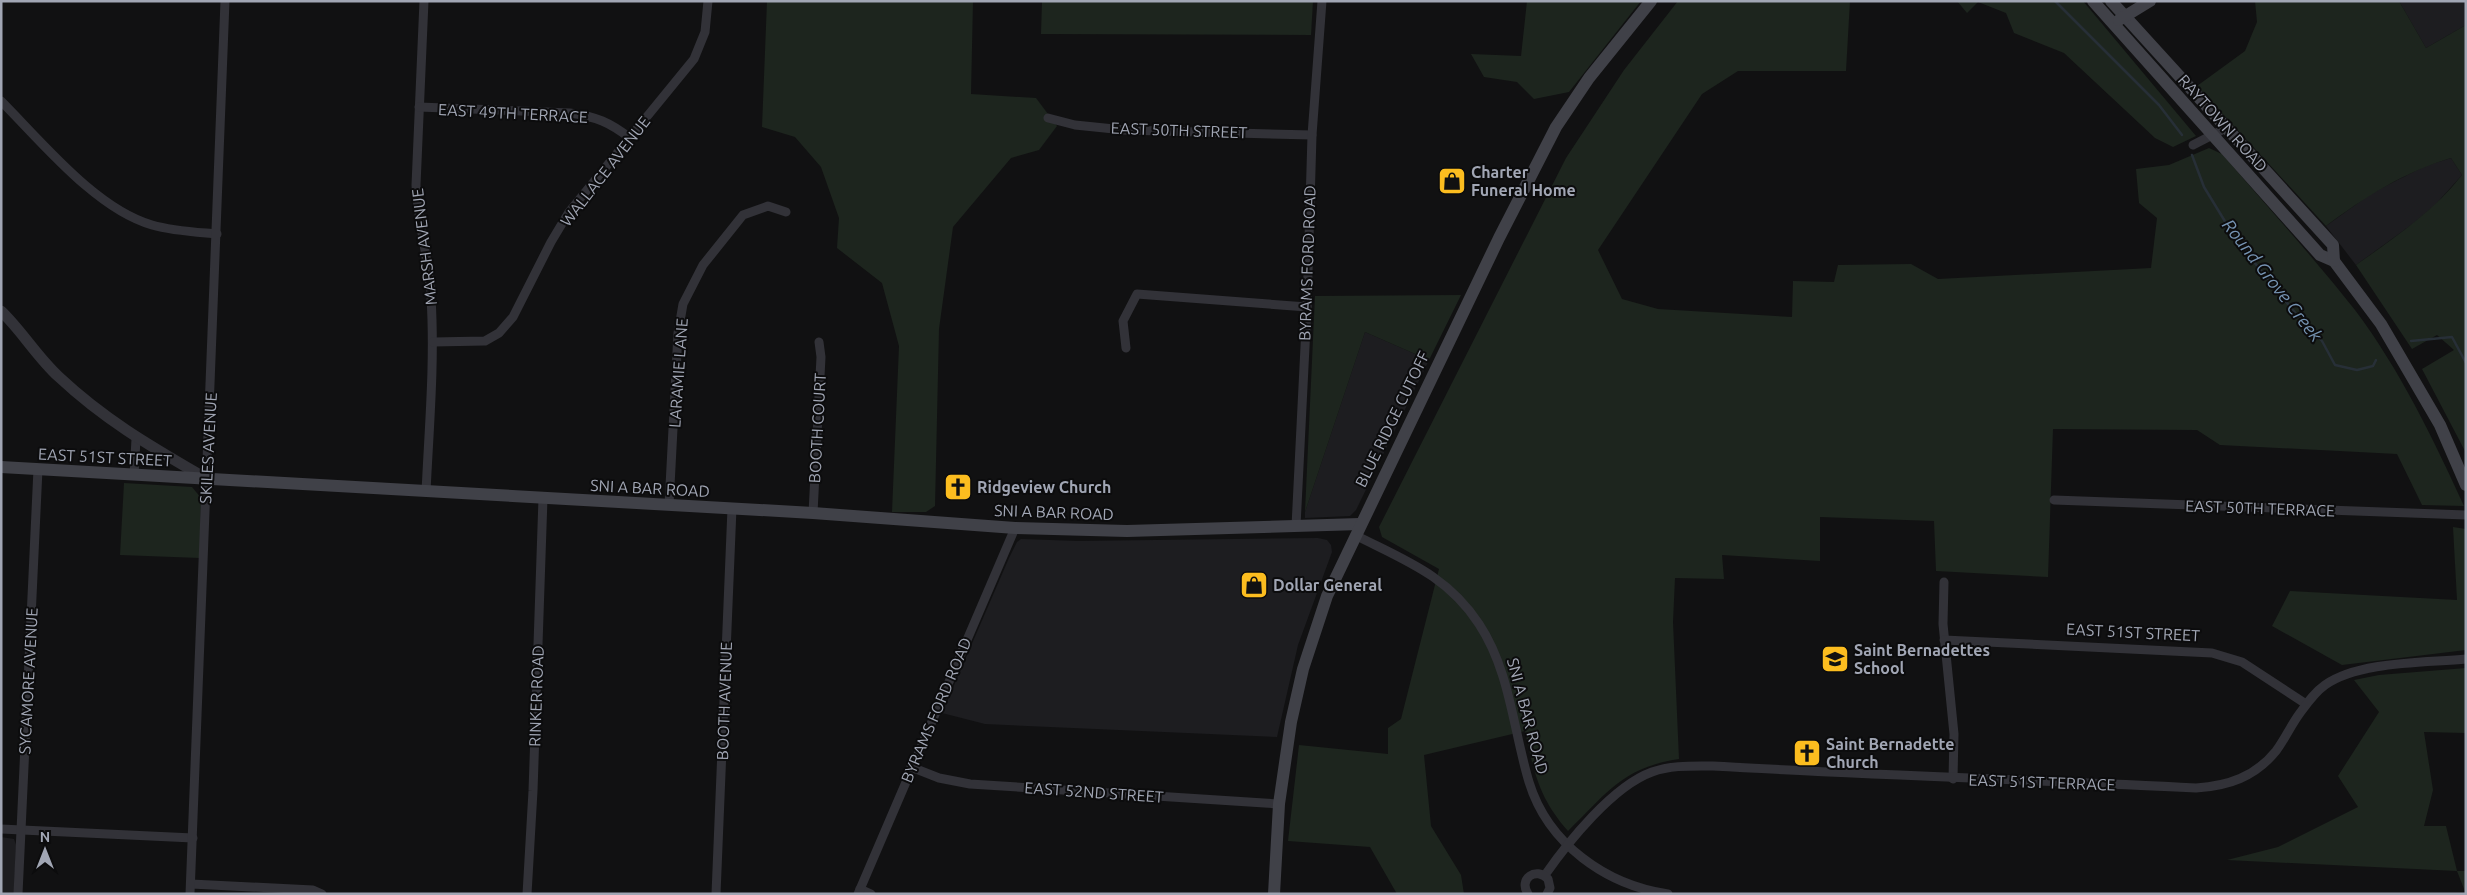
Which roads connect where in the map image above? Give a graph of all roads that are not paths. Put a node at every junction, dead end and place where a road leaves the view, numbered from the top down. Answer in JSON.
{"nodes":[{"id":1,"x":225,"y":1,"type":"edge"},
{"id":2,"x":424,"y":1,"type":"edge"},
{"id":3,"x":708,"y":1,"type":"edge"},
{"id":4,"x":1322,"y":1,"type":"edge"},
{"id":5,"x":1651,"y":1,"type":"edge"},
{"id":6,"x":2093,"y":1,"type":"edge"},
{"id":7,"x":2111,"y":1,"type":"edge"},
{"id":8,"x":2150,"y":1,"type":"edge"},
{"id":9,"x":2124,"y":16,"type":"junction"},
{"id":10,"x":2113,"y":24,"type":"junction"},
{"id":11,"x":1,"y":101,"type":"edge"},
{"id":12,"x":419,"y":108,"type":"junction"},
{"id":13,"x":1048,"y":118,"type":"dead end"},
{"id":14,"x":2226,"y":128,"type":"junction"},
{"id":15,"x":1312,"y":134,"type":"junction"},
{"id":16,"x":2212,"y":135,"type":"junction"},
{"id":17,"x":630,"y":138,"type":"junction"},
{"id":18,"x":2193,"y":145,"type":"dead end"},
{"id":19,"x":786,"y":212,"type":"dead end"},
{"id":20,"x":217,"y":234,"type":"junction"},
{"id":21,"x":2334,"y":261,"type":"junction"},
{"id":22,"x":1307,"y":307,"type":"junction"},
{"id":23,"x":1,"y":310,"type":"edge"},
{"id":24,"x":433,"y":342,"type":"junction"},
{"id":25,"x":819,"y":342,"type":"dead end"},
{"id":26,"x":1126,"y":348,"type":"dead end"},
{"id":27,"x":136,"y":439,"type":"junction"},
{"id":28,"x":1,"y":467,"type":"edge"},
{"id":29,"x":38,"y":469,"type":"junction"},
{"id":30,"x":134,"y":475,"type":"junction"},
{"id":31,"x":207,"y":479,"type":"junction"},
{"id":32,"x":2466,"y":485,"type":"edge"},
{"id":33,"x":426,"y":492,"type":"junction"},
{"id":34,"x":543,"y":498,"type":"junction"},
{"id":35,"x":2054,"y":500,"type":"dead end"},
{"id":36,"x":669,"y":505,"type":"junction"},
{"id":37,"x":732,"y":508,"type":"junction"},
{"id":38,"x":813,"y":513,"type":"junction"},
{"id":39,"x":2466,"y":515,"type":"edge"},
{"id":40,"x":1296,"y":526,"type":"junction"},
{"id":41,"x":1015,"y":528,"type":"junction"},
{"id":42,"x":1357,"y":530,"type":"junction"},
{"id":43,"x":1944,"y":582,"type":"dead end"},
{"id":44,"x":1944,"y":640,"type":"junction"},
{"id":45,"x":2466,"y":659,"type":"edge"},
{"id":46,"x":2306,"y":704,"type":"junction"},
{"id":47,"x":911,"y":767,"type":"junction"},
{"id":48,"x":1953,"y":779,"type":"junction"},
{"id":49,"x":1279,"y":804,"type":"junction"},
{"id":50,"x":1,"y":829,"type":"edge"},
{"id":51,"x":22,"y":830,"type":"junction"},
{"id":52,"x":193,"y":838,"type":"junction"},
{"id":53,"x":1567,"y":844,"type":"junction"},
{"id":54,"x":1545,"y":875,"type":"junction"},
{"id":55,"x":191,"y":884,"type":"junction"},
{"id":56,"x":859,"y":891,"type":"edge"},
{"id":57,"x":18,"y":894,"type":"edge"},
{"id":58,"x":190,"y":894,"type":"edge"},
{"id":59,"x":322,"y":894,"type":"edge"},
{"id":60,"x":527,"y":894,"type":"edge"},
{"id":61,"x":716,"y":894,"type":"edge"},
{"id":62,"x":871,"y":894,"type":"edge"},
{"id":63,"x":1274,"y":894,"type":"edge"},
{"id":64,"x":1528,"y":894,"type":"edge"},
{"id":65,"x":1546,"y":894,"type":"edge"},
{"id":66,"x":1668,"y":894,"type":"edge"}],
"edges":[{"from":1,"to":20,"type":"street","name":"SKILES AVENUE"},
{"from":2,"to":12,"type":"street","name":"MARSH AVENUE"},
{"from":3,"to":17,"type":"street","name":"WALLACE AVENUE"},
{"from":4,"to":15,"type":"street","name":"BYRAMS FORD ROAD"},
{"from":5,"to":42,"type":"main road","name":"BLUE RIDGE CUTOFF"},
{"from":6,"to":10,"type":"main road","name":"RAYTOWN ROAD"},
{"from":7,"to":9,"type":"main road","name":"RAYTOWN ROAD"},
{"from":8,"to":9,"type":"main road"},
{"from":9,"to":10,"type":"main road"},
{"from":9,"to":14,"type":"main road","name":"RAYTOWN ROAD"},
{"from":10,"to":16,"type":"main road","name":"RAYTOWN ROAD"},
{"from":11,"to":20,"type":"street"},
{"from":12,"to":17,"type":"street","name":"EAST 49TH TERRACE"},
{"from":12,"to":24,"type":"street","name":"MARSH AVENUE"},
{"from":13,"to":15,"type":"street","name":"EAST 50TH STREET"},
{"from":14,"to":16,"type":"street"},
{"from":14,"to":21,"type":"main road","name":"RAYTOWN ROAD"},
{"from":15,"to":22,"type":"street","name":"BYRAMS FORD ROAD"},
{"from":16,"to":18,"type":"street"},
{"from":16,"to":21,"type":"main road","name":"RAYTOWN ROAD"},
{"from":17,"to":24,"type":"street","name":"WALLACE AVENUE"},
{"from":19,"to":36,"type":"street","name":"LARAMIE LANE"},
{"from":20,"to":31,"type":"street","name":"SKILES AVENUE"},
{"from":21,"to":32,"type":"main road","name":"RAYTOWN ROAD"},
{"from":22,"to":26,"type":"street"},
{"from":22,"to":40,"type":"street","name":"BYRAMS FORD ROAD"},
{"from":23,"to":27,"type":"street","name":"SNI A BAR ROAD"},
{"from":24,"to":33,"type":"street","name":"MARSH AVENUE"},
{"from":25,"to":38,"type":"street","name":"BOOTH COURT"},
{"from":27,"to":30,"type":"street"},
{"from":27,"to":31,"type":"street","name":"SNI A BAR ROAD"},
{"from":28,"to":29,"type":"main road","name":"EAST 51ST STREET"},
{"from":29,"to":30,"type":"main road","name":"EAST 51ST STREET"},
{"from":29,"to":51,"type":"street","name":"SYCAMORE AVENUE"},
{"from":30,"to":31,"type":"main road","name":"EAST 51ST STREET"},
{"from":31,"to":33,"type":"main road","name":"SNI A BAR ROAD"},
{"from":31,"to":52,"type":"street","name":"SKILES AVENUE"},
{"from":33,"to":34,"type":"main road","name":"SNI A BAR ROAD"},
{"from":34,"to":36,"type":"main road","name":"SNI A BAR ROAD"},
{"from":34,"to":60,"type":"street","name":"RINKER ROAD"},
{"from":35,"to":39,"type":"street","name":"EAST 50TH TERRACE"},
{"from":36,"to":37,"type":"main road","name":"SNI A BAR ROAD"},
{"from":37,"to":38,"type":"main road","name":"SNI A BAR ROAD"},
{"from":37,"to":61,"type":"street","name":"BOOTH AVENUE"},
{"from":38,"to":41,"type":"main road","name":"SNI A BAR ROAD"},
{"from":40,"to":41,"type":"main road","name":"SNI A BAR ROAD"},
{"from":40,"to":42,"type":"main road","name":"SNI A BAR ROAD"},
{"from":41,"to":47,"type":"street","name":"BYRAMS FORD ROAD"},
{"from":42,"to":49,"type":"main road","name":"BLUE RIDGE CUTOFF"},
{"from":42,"to":53,"type":"street","name":"SNI A BAR ROAD"},
{"from":43,"to":44,"type":"street"},
{"from":44,"to":46,"type":"street","name":"EAST 51ST STREET"},
{"from":44,"to":48,"type":"street"},
{"from":45,"to":46,"type":"street","name":"EAST 51ST TERRACE"},
{"from":46,"to":48,"type":"street","name":"EAST 51ST TERRACE"},
{"from":47,"to":49,"type":"street","name":"EAST 52ND STREET"},
{"from":47,"to":56,"type":"street","name":"BYRAMS FORD ROAD"},
{"from":48,"to":53,"type":"street","name":"EAST 51ST TERRACE"},
{"from":49,"to":63,"type":"main road","name":"BLUE RIDGE CUTOFF"},
{"from":50,"to":51,"type":"street"},
{"from":51,"to":52,"type":"street"},
{"from":51,"to":57,"type":"street","name":"SYCAMORE AVENUE"},
{"from":52,"to":55,"type":"street","name":"SKILES AVENUE"},
{"from":53,"to":54,"type":"street"},
{"from":53,"to":66,"type":"street"},
{"from":54,"to":64,"type":"street"},
{"from":54,"to":65,"type":"street"},
{"from":55,"to":58,"type":"street","name":"SKILES AVENUE"},
{"from":55,"to":59,"type":"street"},
{"from":56,"to":62,"type":"street"}]}
